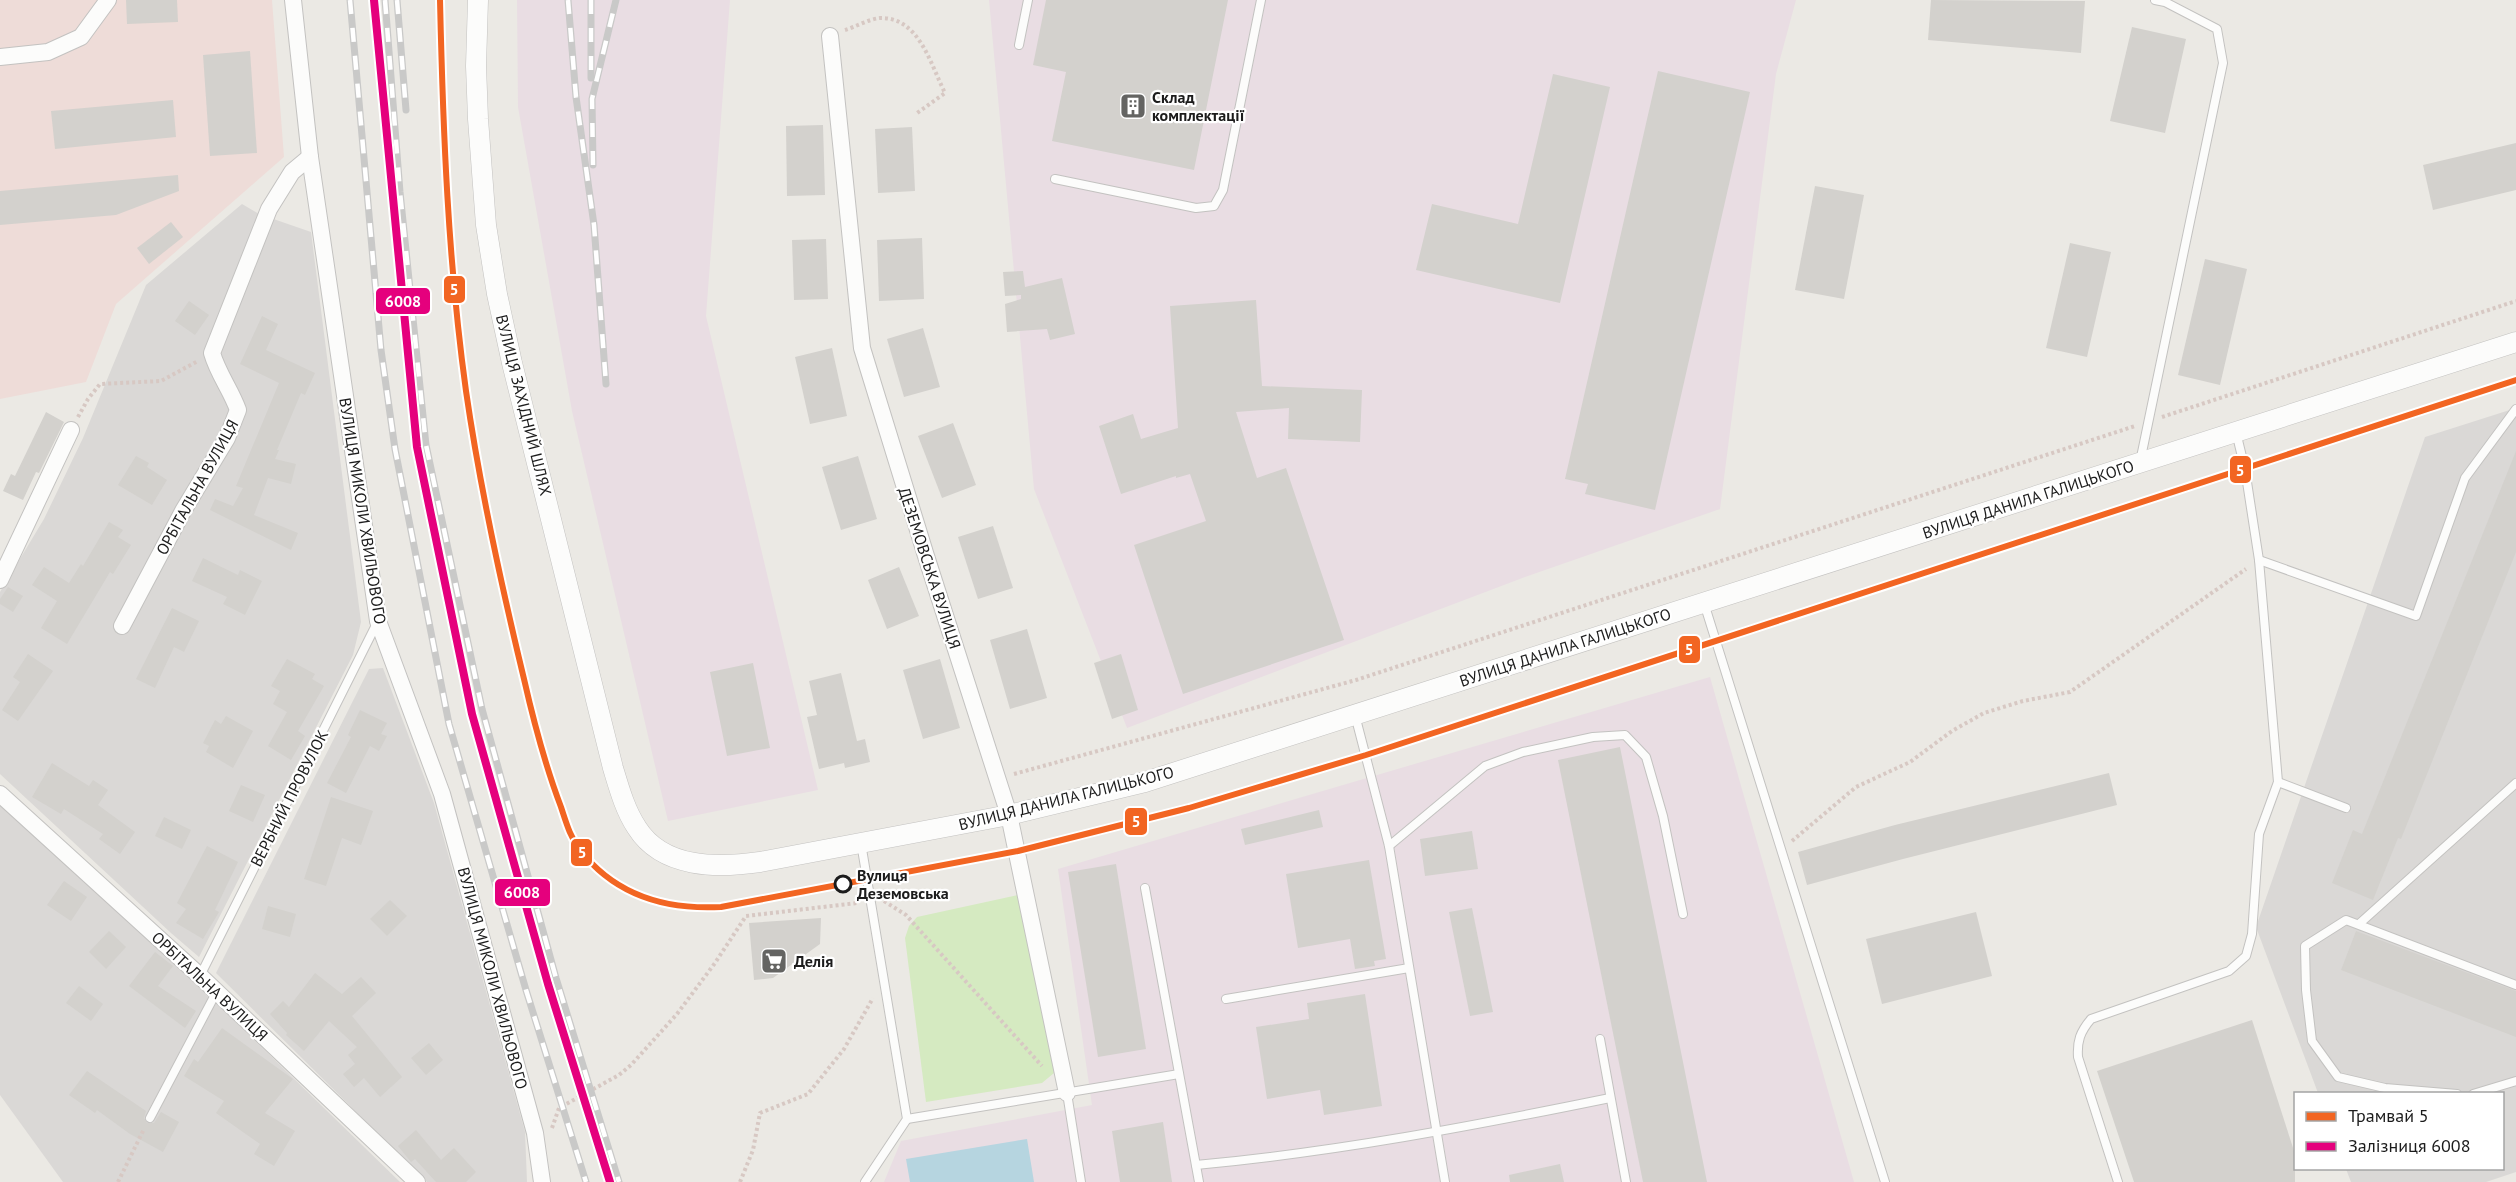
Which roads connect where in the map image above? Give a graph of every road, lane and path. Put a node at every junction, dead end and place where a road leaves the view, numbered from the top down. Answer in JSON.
{"nodes":[{"id":1,"x":108,"y":0,"type":"edge"},
{"id":2,"x":293,"y":0,"type":"edge"},
{"id":3,"x":478,"y":0,"type":"edge"},
{"id":4,"x":1028,"y":0,"type":"edge"},
{"id":5,"x":1261,"y":0,"type":"edge"},
{"id":6,"x":2155,"y":0,"type":"edge"},
{"id":7,"x":830,"y":36,"type":"joint"},
{"id":8,"x":1019,"y":45,"type":"dead end"},
{"id":9,"x":0,"y":57,"type":"edge"},
{"id":10,"x":917,"y":113,"type":"dead end"},
{"id":11,"x":310,"y":157,"type":"junction"},
{"id":12,"x":1055,"y":179,"type":"dead end"},
{"id":13,"x":2516,"y":301,"type":"edge"},
{"id":14,"x":2516,"y":342,"type":"edge"},
{"id":15,"x":212,"y":353,"type":"junction"},
{"id":16,"x":2516,"y":410,"type":"edge"},
{"id":17,"x":2148,"y":422,"type":"junction"},
{"id":18,"x":71,"y":430,"type":"joint"},
{"id":19,"x":2236,"y":432,"type":"junction"},
{"id":20,"x":2140,"y":462,"type":"junction"},
{"id":21,"x":2259,"y":560,"type":"junction"},
{"id":22,"x":0,"y":580,"type":"edge"},
{"id":23,"x":1704,"y":603,"type":"junction"},
{"id":24,"x":378,"y":621,"type":"junction"},
{"id":25,"x":122,"y":626,"type":"dead end"},
{"id":26,"x":1354,"y":715,"type":"junction"},
{"id":27,"x":998,"y":777,"type":"junction"},
{"id":28,"x":2278,"y":782,"type":"junction"},
{"id":29,"x":2516,"y":783,"type":"edge"},
{"id":30,"x":0,"y":794,"type":"edge"},
{"id":31,"x":625,"y":802,"type":"joint"},
{"id":32,"x":2346,"y":808,"type":"dead end"},
{"id":33,"x":1009,"y":815,"type":"junction"},
{"id":34,"x":860,"y":843,"type":"junction"},
{"id":35,"x":1389,"y":846,"type":"junction"},
{"id":36,"x":1782,"y":849,"type":"junction"},
{"id":37,"x":1145,"y":888,"type":"dead end"},
{"id":38,"x":870,"y":896,"type":"junction"},
{"id":39,"x":1683,"y":914,"type":"dead end"},
{"id":40,"x":2359,"y":924,"type":"junction"},
{"id":41,"x":1409,"y":968,"type":"junction"},
{"id":42,"x":200,"y":976,"type":"junction"},
{"id":43,"x":884,"y":978,"type":"junction"},
{"id":44,"x":2516,"y":985,"type":"edge"},
{"id":45,"x":217,"y":991,"type":"junction"},
{"id":46,"x":1226,"y":999,"type":"dead end"},
{"id":47,"x":1600,"y":1039,"type":"dead end"},
{"id":48,"x":1043,"y":1066,"type":"dead end"},
{"id":49,"x":1179,"y":1074,"type":"junction"},
{"id":50,"x":2516,"y":1081,"type":"edge"},
{"id":51,"x":2433,"y":1092,"type":"edge"},
{"id":52,"x":2480,"y":1092,"type":"edge"},
{"id":53,"x":1067,"y":1093,"type":"junction"},
{"id":54,"x":1610,"y":1098,"type":"junction"},
{"id":55,"x":150,"y":1118,"type":"joint"},
{"id":56,"x":906,"y":1119,"type":"junction"},
{"id":57,"x":550,"y":1133,"type":"dead end"},
{"id":58,"x":1437,"y":1133,"type":"junction"},
{"id":59,"x":1196,"y":1165,"type":"junction"},
{"id":60,"x":118,"y":1182,"type":"edge"},
{"id":61,"x":417,"y":1182,"type":"edge"},
{"id":62,"x":542,"y":1182,"type":"edge"},
{"id":63,"x":740,"y":1182,"type":"edge"},
{"id":64,"x":865,"y":1182,"type":"edge"},
{"id":65,"x":1081,"y":1182,"type":"edge"},
{"id":66,"x":1199,"y":1182,"type":"edge"},
{"id":67,"x":1445,"y":1182,"type":"edge"},
{"id":68,"x":1626,"y":1182,"type":"edge"},
{"id":69,"x":1885,"y":1182,"type":"edge"},
{"id":70,"x":2118,"y":1182,"type":"edge"}],
"edges":[{"from":1,"to":9,"type":"street"},
{"from":2,"to":11,"type":"street","name":"ВУЛИЦЯ МИКОЛИ ХВИЛЬОВОГО"},
{"from":3,"to":31,"type":"street","name":"ВУЛИЦЯ ЗАХІДНИЙ ШЛЯХ"},
{"from":4,"to":8,"type":"lane"},
{"from":5,"to":12,"type":"lane"},
{"from":6,"to":17,"type":"lane"},
{"from":7,"to":10,"type":"path"},
{"from":7,"to":27,"type":"street","name":"ДЕЗЕМОВСЬКА ВУЛИЦЯ"},
{"from":11,"to":15,"type":"street"},
{"from":11,"to":24,"type":"street","name":"ВУЛИЦЯ МИКОЛИ ХВИЛЬОВОГО"},
{"from":13,"to":17,"type":"path"},
{"from":14,"to":19,"type":"street","name":"ВУЛИЦЯ ДАНИЛА ГАЛИЦЬКОГО"},
{"from":15,"to":18,"type":"path"},
{"from":15,"to":25,"type":"street","name":"ОРБІТАЛЬНА ВУЛИЦЯ"},
{"from":16,"to":21,"type":"lane"},
{"from":17,"to":20,"type":"lane"},
{"from":17,"to":27,"type":"path"},
{"from":18,"to":22,"type":"street"},
{"from":19,"to":20,"type":"street","name":"ВУЛИЦЯ ДАНИЛА ГАЛИЦЬКОГО"},
{"from":19,"to":21,"type":"lane"},
{"from":20,"to":23,"type":"street","name":"ВУЛИЦЯ ДАНИЛА ГАЛИЦЬКОГО"},
{"from":21,"to":28,"type":"lane"},
{"from":21,"to":36,"type":"path"},
{"from":23,"to":26,"type":"street","name":"ВУЛИЦЯ ДАНИЛА ГАЛИЦЬКОГО"},
{"from":23,"to":36,"type":"lane"},
{"from":24,"to":42,"type":"lane","name":"ВЕРБНИЙ ПРОВУЛОК"},
{"from":24,"to":62,"type":"street","name":"ВУЛИЦЯ МИКОЛИ ХВИЛЬОВОГО"},
{"from":26,"to":33,"type":"street","name":"ВУЛИЦЯ ДАНИЛА ГАЛИЦЬКОГО"},
{"from":26,"to":35,"type":"lane"},
{"from":27,"to":33,"type":"street","name":"ДЕЗЕМОВСЬКА ВУЛИЦЯ"},
{"from":28,"to":32,"type":"lane"},
{"from":28,"to":70,"type":"lane"},
{"from":29,"to":40,"type":"lane"},
{"from":30,"to":42,"type":"street","name":"ОРБІТАЛЬНА ВУЛИЦЯ"},
{"from":31,"to":34,"type":"street","name":"ВУЛИЦЯ ДАНИЛА ГАЛИЦЬКОГО"},
{"from":33,"to":34,"type":"street","name":"ВУЛИЦЯ ДАНИЛА ГАЛИЦЬКОГО"},
{"from":33,"to":53,"type":"street","name":"ДЕЗЕМОВСЬКА ВУЛИЦЯ"},
{"from":34,"to":38,"type":"lane"},
{"from":35,"to":39,"type":"lane"},
{"from":35,"to":41,"type":"lane"},
{"from":36,"to":69,"type":"lane"},
{"from":37,"to":49,"type":"lane"},
{"from":38,"to":43,"type":"lane"},
{"from":38,"to":48,"type":"path"},
{"from":38,"to":57,"type":"path"},
{"from":40,"to":44,"type":"lane"},
{"from":40,"to":51,"type":"lane"},
{"from":41,"to":46,"type":"lane"},
{"from":41,"to":58,"type":"lane"},
{"from":42,"to":45,"type":"street","name":"ОРБІТАЛЬНА ВУЛИЦЯ"},
{"from":43,"to":56,"type":"lane"},
{"from":43,"to":63,"type":"path"},
{"from":45,"to":55,"type":"lane"},
{"from":45,"to":61,"type":"street","name":"ОРБІТАЛЬНА ВУЛИЦЯ"},
{"from":47,"to":54,"type":"lane"},
{"from":49,"to":53,"type":"lane"},
{"from":49,"to":59,"type":"lane"},
{"from":50,"to":52,"type":"lane"},
{"from":53,"to":56,"type":"lane"},
{"from":53,"to":65,"type":"lane"},
{"from":54,"to":58,"type":"lane"},
{"from":54,"to":68,"type":"lane"},
{"from":55,"to":60,"type":"path"},
{"from":56,"to":64,"type":"lane"},
{"from":58,"to":59,"type":"lane"},
{"from":58,"to":67,"type":"lane"},
{"from":59,"to":66,"type":"lane"}]}
